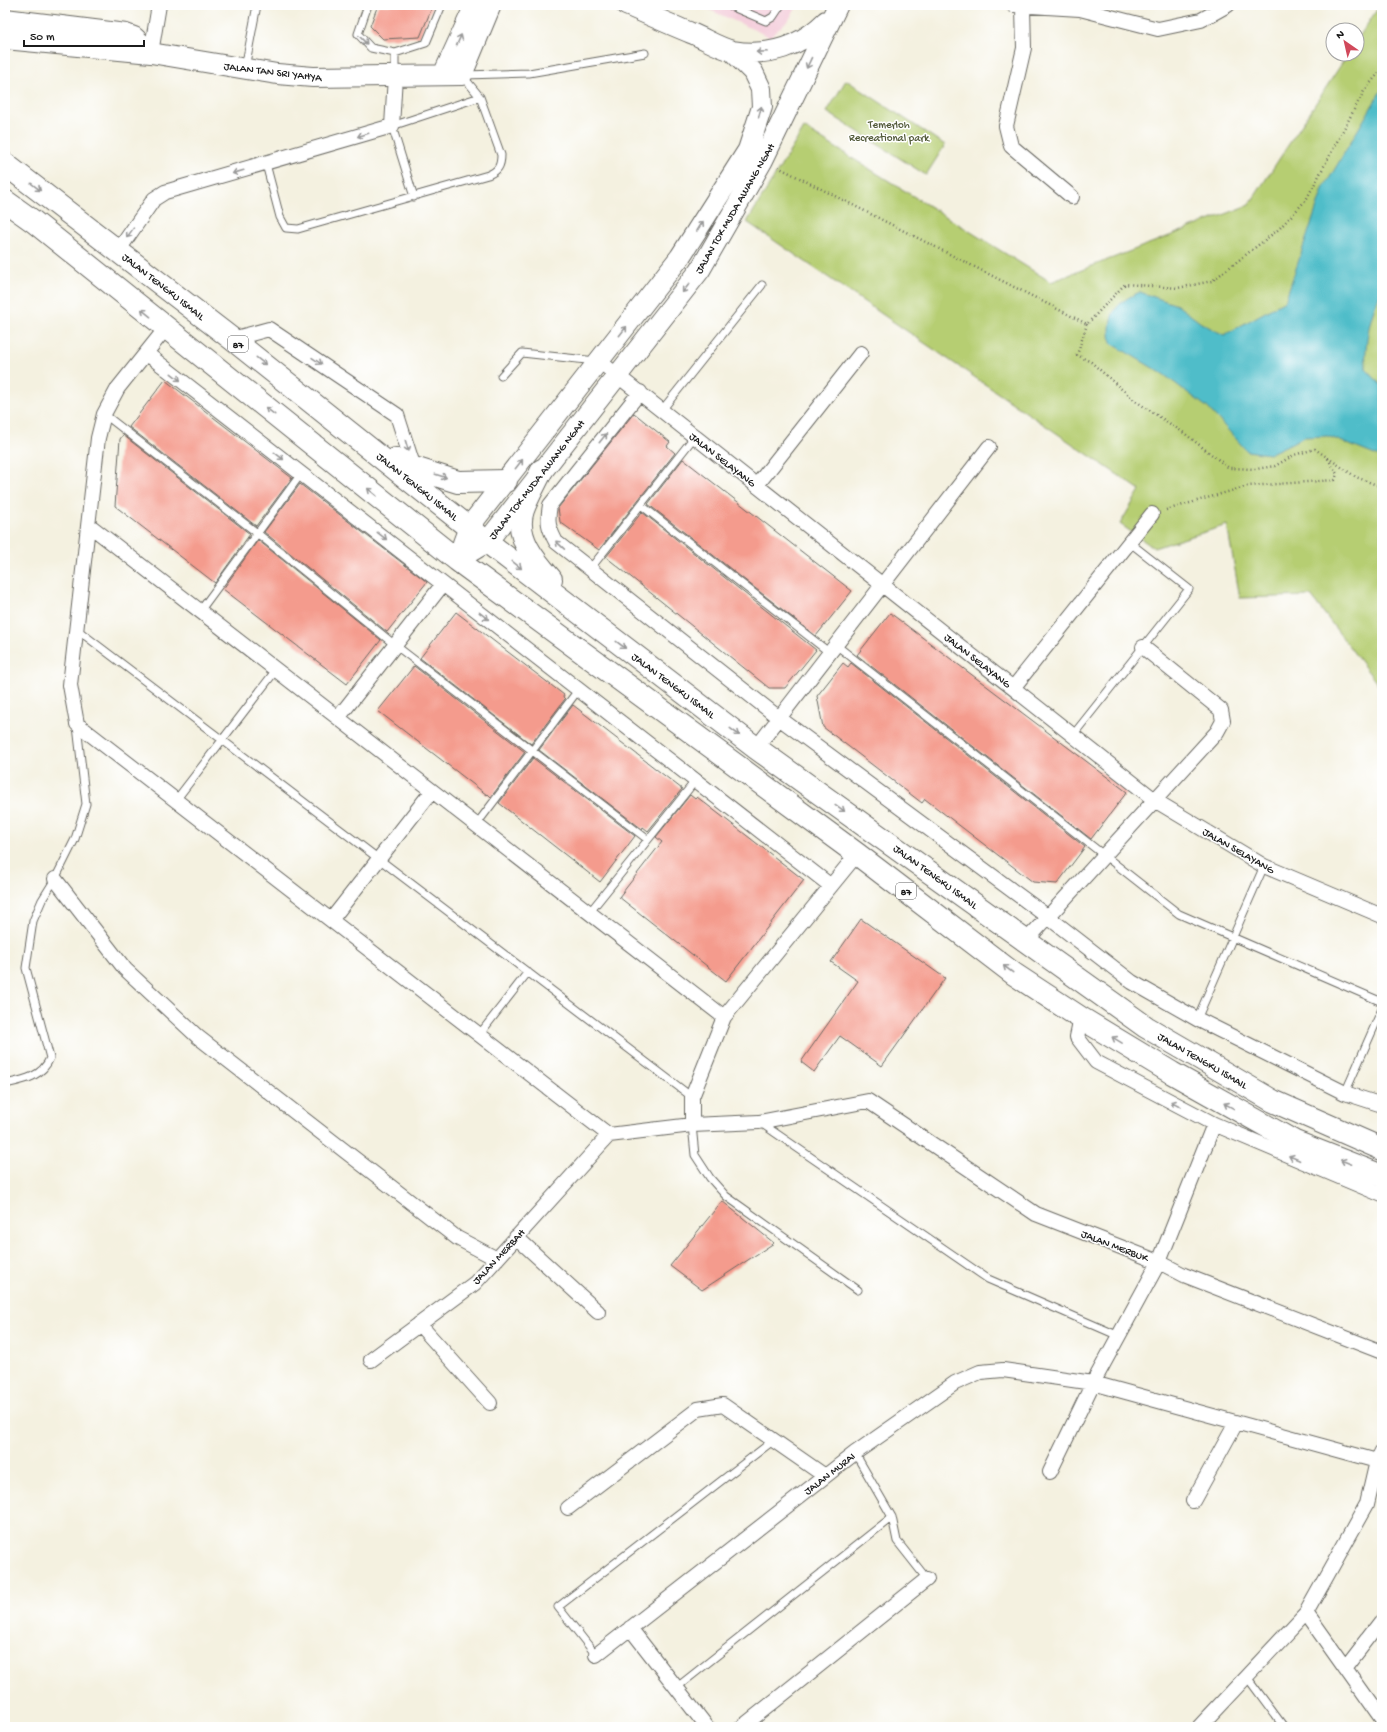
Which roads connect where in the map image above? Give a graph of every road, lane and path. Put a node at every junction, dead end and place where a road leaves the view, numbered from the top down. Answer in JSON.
{"nodes":[{"id":1,"x":159,"y":5,"type":"edge"},
{"id":2,"x":257,"y":5,"type":"edge"},
{"id":3,"x":368,"y":5,"type":"edge"},
{"id":4,"x":442,"y":5,"type":"edge"},
{"id":5,"x":475,"y":5,"type":"edge"},
{"id":6,"x":491,"y":5,"type":"edge"},
{"id":7,"x":626,"y":5,"type":"edge"},
{"id":8,"x":728,"y":5,"type":"edge"},
{"id":9,"x":781,"y":5,"type":"edge"},
{"id":10,"x":1228,"y":5,"type":"edge"},
{"id":11,"x":1018,"y":6,"type":"edge"},
{"id":12,"x":834,"y":10,"type":"edge"},
{"id":13,"x":5,"y":19,"type":"edge"},
{"id":14,"x":5,"y":39,"type":"edge"},
{"id":15,"x":732,"y":50,"type":"junction"},
{"id":16,"x":645,"y":52,"type":"dead end"},
{"id":17,"x":151,"y":53,"type":"junction"},
{"id":18,"x":395,"y":53,"type":"junction"},
{"id":19,"x":245,"y":69,"type":"junction"},
{"id":20,"x":1382,"y":69,"type":"edge"},
{"id":21,"x":453,"y":75,"type":"junction"},
{"id":22,"x":395,"y":76,"type":"junction"},
{"id":23,"x":480,"y":97,"type":"junction"},
{"id":24,"x":392,"y":126,"type":"junction"},
{"id":25,"x":763,"y":160,"type":"junction"},
{"id":26,"x":5,"y":164,"type":"edge"},
{"id":27,"x":266,"y":164,"type":"junction"},
{"id":28,"x":1072,"y":196,"type":"dead end"},
{"id":29,"x":414,"y":197,"type":"junction"},
{"id":30,"x":17,"y":213,"type":"edge"},
{"id":31,"x":118,"y":251,"type":"junction"},
{"id":32,"x":762,"y":285,"type":"dead end"},
{"id":33,"x":1087,"y":324,"type":"junction"},
{"id":34,"x":166,"y":328,"type":"junction"},
{"id":35,"x":232,"y":339,"type":"junction"},
{"id":36,"x":146,"y":353,"type":"junction"},
{"id":37,"x":861,"y":353,"type":"dead end"},
{"id":38,"x":599,"y":361,"type":"junction"},
{"id":39,"x":501,"y":376,"type":"dead end"},
{"id":40,"x":618,"y":376,"type":"junction"},
{"id":41,"x":293,"y":387,"type":"junction"},
{"id":42,"x":640,"y":392,"type":"junction"},
{"id":43,"x":662,"y":410,"type":"junction"},
{"id":44,"x":104,"y":414,"type":"junction"},
{"id":45,"x":695,"y":436,"type":"junction"},
{"id":46,"x":366,"y":444,"type":"junction"},
{"id":47,"x":989,"y":447,"type":"dead end"},
{"id":48,"x":323,"y":452,"type":"junction"},
{"id":49,"x":1324,"y":454,"type":"junction"},
{"id":50,"x":414,"y":468,"type":"junction"},
{"id":51,"x":542,"y":470,"type":"junction"},
{"id":52,"x":301,"y":474,"type":"junction"},
{"id":53,"x":506,"y":481,"type":"junction"},
{"id":54,"x":757,"y":486,"type":"junction"},
{"id":55,"x":1382,"y":487,"type":"edge"},
{"id":56,"x":641,"y":505,"type":"junction"},
{"id":57,"x":1152,"y":514,"type":"joint"},
{"id":58,"x":89,"y":524,"type":"junction"},
{"id":59,"x":469,"y":527,"type":"junction"},
{"id":60,"x":257,"y":533,"type":"junction"},
{"id":61,"x":487,"y":542,"type":"junction"},
{"id":62,"x":1129,"y":542,"type":"junction"},
{"id":63,"x":457,"y":560,"type":"junction"},
{"id":64,"x":590,"y":569,"type":"junction"},
{"id":65,"x":443,"y":584,"type":"junction"},
{"id":66,"x":882,"y":585,"type":"junction"},
{"id":67,"x":200,"y":610,"type":"junction"},
{"id":68,"x":584,"y":617,"type":"junction"},
{"id":69,"x":75,"y":628,"type":"junction"},
{"id":70,"x":395,"y":645,"type":"junction"},
{"id":71,"x":1143,"y":647,"type":"junction"},
{"id":72,"x":833,"y":649,"type":"junction"},
{"id":73,"x":642,"y":661,"type":"junction"},
{"id":74,"x":276,"y":670,"type":"junction"},
{"id":75,"x":625,"y":686,"type":"junction"},
{"id":76,"x":1013,"y":688,"type":"junction"},
{"id":77,"x":579,"y":689,"type":"junction"},
{"id":78,"x":338,"y":718,"type":"junction"},
{"id":79,"x":779,"y":718,"type":"junction"},
{"id":80,"x":77,"y":724,"type":"junction"},
{"id":81,"x":1073,"y":735,"type":"junction"},
{"id":82,"x":222,"y":740,"type":"junction"},
{"id":83,"x":756,"y":748,"type":"junction"},
{"id":84,"x":533,"y":750,"type":"junction"},
{"id":85,"x":696,"y":780,"type":"junction"},
{"id":86,"x":432,"y":791,"type":"junction"},
{"id":87,"x":176,"y":800,"type":"junction"},
{"id":88,"x":1156,"y":801,"type":"junction"},
{"id":89,"x":476,"y":825,"type":"junction"},
{"id":90,"x":647,"y":839,"type":"junction"},
{"id":91,"x":857,"y":854,"type":"junction"},
{"id":92,"x":1104,"y":856,"type":"junction"},
{"id":93,"x":379,"y":859,"type":"junction"},
{"id":94,"x":1264,"y":866,"type":"junction"},
{"id":95,"x":56,"y":879,"type":"junction"},
{"id":96,"x":831,"y":886,"type":"junction"},
{"id":97,"x":589,"y":913,"type":"junction"},
{"id":98,"x":1382,"y":916,"type":"edge"},
{"id":99,"x":1048,"y":917,"type":"junction"},
{"id":100,"x":331,"y":920,"type":"junction"},
{"id":101,"x":1233,"y":937,"type":"junction"},
{"id":102,"x":1026,"y":941,"type":"junction"},
{"id":103,"x":528,"y":972,"type":"junction"},
{"id":104,"x":1382,"y":1002,"type":"edge"},
{"id":105,"x":1382,"y":1009,"type":"edge"},
{"id":106,"x":724,"y":1017,"type":"junction"},
{"id":107,"x":1081,"y":1018,"type":"junction"},
{"id":108,"x":1198,"y":1019,"type":"junction"},
{"id":109,"x":479,"y":1034,"type":"junction"},
{"id":110,"x":5,"y":1084,"type":"edge"},
{"id":111,"x":1344,"y":1093,"type":"junction"},
{"id":112,"x":692,"y":1097,"type":"junction"},
{"id":113,"x":1382,"y":1105,"type":"edge"},
{"id":114,"x":759,"y":1122,"type":"junction"},
{"id":115,"x":1214,"y":1124,"type":"junction"},
{"id":116,"x":692,"y":1125,"type":"junction"},
{"id":117,"x":609,"y":1135,"type":"junction"},
{"id":118,"x":1382,"y":1149,"type":"edge"},
{"id":119,"x":1382,"y":1176,"type":"edge"},
{"id":120,"x":1382,"y":1195,"type":"edge"},
{"id":121,"x":516,"y":1237,"type":"junction"},
{"id":122,"x":497,"y":1259,"type":"junction"},
{"id":123,"x":1159,"y":1262,"type":"junction"},
{"id":124,"x":858,"y":1290,"type":"dead end"},
{"id":125,"x":598,"y":1312,"type":"dead end"},
{"id":126,"x":419,"y":1324,"type":"junction"},
{"id":127,"x":1119,"y":1336,"type":"junction"},
{"id":128,"x":1382,"y":1352,"type":"edge"},
{"id":129,"x":371,"y":1360,"type":"dead end"},
{"id":130,"x":1093,"y":1383,"type":"junction"},
{"id":131,"x":490,"y":1404,"type":"dead end"},
{"id":132,"x":1236,"y":1423,"type":"junction"},
{"id":133,"x":774,"y":1440,"type":"junction"},
{"id":134,"x":855,"y":1454,"type":"junction"},
{"id":135,"x":1380,"y":1456,"type":"edge"},
{"id":136,"x":1050,"y":1472,"type":"dead end"},
{"id":137,"x":825,"y":1476,"type":"junction"},
{"id":138,"x":1194,"y":1501,"type":"dead end"},
{"id":139,"x":568,"y":1508,"type":"dead end"},
{"id":140,"x":892,"y":1517,"type":"junction"},
{"id":141,"x":927,"y":1579,"type":"joint"},
{"id":142,"x":1306,"y":1613,"type":"junction"},
{"id":143,"x":1382,"y":1620,"type":"edge"},
{"id":144,"x":630,"y":1628,"type":"junction"},
{"id":145,"x":596,"y":1656,"type":"joint"},
{"id":146,"x":1345,"y":1668,"type":"junction"},
{"id":147,"x":1247,"y":1676,"type":"junction"},
{"id":148,"x":676,"y":1688,"type":"junction"},
{"id":149,"x":1382,"y":1720,"type":"edge"},
{"id":150,"x":707,"y":1727,"type":"edge"},
{"id":151,"x":742,"y":1727,"type":"edge"},
{"id":152,"x":1199,"y":1727,"type":"edge"},
{"id":153,"x":1284,"y":1727,"type":"edge"}],
"edges":[{"from":1,"to":17,"type":"street"},
{"from":2,"to":19,"type":"lane"},
{"from":3,"to":18,"type":"lane","one_way":true},
{"from":4,"to":18,"type":"lane"},
{"from":21,"to":5,"type":"main road","one_way":true},
{"from":6,"to":21,"type":"main road"},
{"from":7,"to":15,"type":"main road"},
{"from":8,"to":9,"type":"lane"},
{"from":10,"to":11,"type":"street"},
{"from":11,"to":28,"type":"street"},
{"from":12,"to":15,"type":"main road","one_way":true},
{"from":12,"to":25,"type":"main road","name":"JALAN TOK MUDA AWANG NGAH","one_way":true},
{"from":13,"to":17,"type":"main road"},
{"from":14,"to":17,"type":"main road","name":"JALAN TAN SRI YAHYA"},
{"from":38,"to":15,"type":"main road","name":"JALAN TOK MUDA AWANG NGAH","one_way":true},
{"from":16,"to":21,"type":"lane"},
{"from":17,"to":19,"type":"main road","name":"JALAN TAN SRI YAHYA"},
{"from":18,"to":22,"type":"lane"},
{"from":19,"to":22,"type":"main road","name":"JALAN TAN SRI YAHYA"},
{"from":20,"to":33,"type":"path"},
{"from":21,"to":22,"type":"main road","name":"JALAN TAN SRI YAHYA"},
{"from":21,"to":23,"type":"lane"},
{"from":22,"to":24,"type":"street"},
{"from":23,"to":24,"type":"lane"},
{"from":23,"to":29,"type":"lane"},
{"from":24,"to":27,"type":"street","one_way":true},
{"from":24,"to":29,"type":"lane"},
{"from":25,"to":33,"type":"path"},
{"from":25,"to":40,"type":"main road","name":"JALAN TOK MUDA AWANG NGAH","one_way":true},
{"from":26,"to":31,"type":"main road","name":"JALAN TENGKU ISMAIL","number":"87","one_way":true},
{"from":27,"to":29,"type":"lane"},
{"from":27,"to":31,"type":"street","one_way":true},
{"from":34,"to":30,"type":"main road","number":"87","one_way":true},
{"from":31,"to":35,"type":"main road","name":"JALAN TENGKU ISMAIL","number":"87"},
{"from":32,"to":43,"type":"lane"},
{"from":33,"to":49,"type":"path"},
{"from":34,"to":36,"type":"street"},
{"from":48,"to":34,"type":"main road","number":"87","one_way":true},
{"from":35,"to":41,"type":"main road","name":"JALAN TENGKU ISMAIL","number":"87","one_way":true},
{"from":35,"to":50,"type":"street","one_way":true},
{"from":36,"to":44,"type":"street"},
{"from":36,"to":52,"type":"street","one_way":true},
{"from":37,"to":54,"type":"street"},
{"from":38,"to":39,"type":"lane"},
{"from":38,"to":40,"type":"street","name":"JALAN SELAYANG"},
{"from":53,"to":38,"type":"main road","name":"JALAN TOK MUDA AWANG NGAH","one_way":true},
{"from":40,"to":42,"type":"street","name":"JALAN SELAYANG"},
{"from":40,"to":51,"type":"main road","name":"JALAN TOK MUDA AWANG NGAH"},
{"from":41,"to":46,"type":"main road","name":"JALAN TENGKU ISMAIL","number":"87"},
{"from":41,"to":48,"type":"main road"},
{"from":42,"to":43,"type":"street","name":"JALAN SELAYANG"},
{"from":64,"to":42,"type":"street","one_way":true},
{"from":43,"to":45,"type":"street","name":"JALAN SELAYANG"},
{"from":44,"to":58,"type":"street"},
{"from":44,"to":60,"type":"lane"},
{"from":45,"to":54,"type":"street","name":"JALAN SELAYANG"},
{"from":45,"to":56,"type":"lane"},
{"from":46,"to":50,"type":"main road"},
{"from":46,"to":59,"type":"main road","name":"JALAN TENGKU ISMAIL","number":"87"},
{"from":47,"to":66,"type":"street"},
{"from":63,"to":48,"type":"main road","number":"87","one_way":true},
{"from":49,"to":55,"type":"path"},
{"from":49,"to":57,"type":"path"},
{"from":50,"to":53,"type":"main road","one_way":true},
{"from":51,"to":61,"type":"main road","name":"JALAN TOK MUDA AWANG NGAH"},
{"from":51,"to":68,"type":"main road"},
{"from":52,"to":60,"type":"lane"},
{"from":52,"to":65,"type":"street","one_way":true},
{"from":53,"to":59,"type":"main road","name":"JALAN TOK MUDA AWANG NGAH"},
{"from":54,"to":66,"type":"street","name":"JALAN SELAYANG"},
{"from":56,"to":64,"type":"lane"},
{"from":56,"to":72,"type":"lane"},
{"from":57,"to":62,"type":"street"},
{"from":58,"to":67,"type":"street"},
{"from":58,"to":69,"type":"street"},
{"from":59,"to":61,"type":"main road","name":"JALAN TENGKU ISMAIL","number":"87"},
{"from":59,"to":63,"type":"main road","name":"JALAN TOK MUDA AWANG NGAH"},
{"from":60,"to":67,"type":"lane"},
{"from":60,"to":70,"type":"lane"},
{"from":61,"to":63,"type":"main road","name":"JALAN TOK MUDA AWANG NGAH"},
{"from":61,"to":68,"type":"main road","name":"JALAN TENGKU ISMAIL","number":"87","one_way":true},
{"from":62,"to":71,"type":"lane"},
{"from":62,"to":76,"type":"street"},
{"from":63,"to":75,"type":"main road","number":"87"},
{"from":64,"to":79,"type":"street"},
{"from":65,"to":70,"type":"street"},
{"from":65,"to":77,"type":"street","one_way":true},
{"from":66,"to":72,"type":"street"},
{"from":66,"to":76,"type":"street","name":"JALAN SELAYANG"},
{"from":67,"to":74,"type":"street"},
{"from":68,"to":73,"type":"main road","name":"JALAN TENGKU ISMAIL","number":"87","one_way":true},
{"from":69,"to":80,"type":"street"},
{"from":69,"to":82,"type":"lane"},
{"from":70,"to":78,"type":"street"},
{"from":70,"to":84,"type":"lane"},
{"from":71,"to":81,"type":"lane"},
{"from":71,"to":88,"type":"street"},
{"from":72,"to":79,"type":"street"},
{"from":72,"to":92,"type":"lane"},
{"from":73,"to":75,"type":"main road"},
{"from":73,"to":83,"type":"main road","name":"JALAN TENGKU ISMAIL","number":"87","one_way":true},
{"from":74,"to":78,"type":"street"},
{"from":74,"to":82,"type":"lane"},
{"from":75,"to":91,"type":"main road","number":"87"},
{"from":76,"to":81,"type":"street","name":"JALAN SELAYANG"},
{"from":77,"to":84,"type":"lane"},
{"from":77,"to":85,"type":"street"},
{"from":78,"to":86,"type":"street"},
{"from":79,"to":83,"type":"street"},
{"from":79,"to":99,"type":"street"},
{"from":80,"to":87,"type":"street"},
{"from":80,"to":95,"type":"lane"},
{"from":81,"to":88,"type":"street","name":"JALAN SELAYANG"},
{"from":82,"to":87,"type":"lane"},
{"from":82,"to":93,"type":"lane"},
{"from":83,"to":102,"type":"main road","name":"JALAN TENGKU ISMAIL","number":"87","one_way":true},
{"from":84,"to":89,"type":"lane"},
{"from":84,"to":90,"type":"lane"},
{"from":85,"to":90,"type":"lane"},
{"from":85,"to":96,"type":"street"},
{"from":86,"to":89,"type":"street"},
{"from":86,"to":93,"type":"street"},
{"from":87,"to":100,"type":"street"},
{"from":88,"to":92,"type":"street"},
{"from":88,"to":94,"type":"street","name":"JALAN SELAYANG"},
{"from":89,"to":97,"type":"street"},
{"from":90,"to":97,"type":"lane"},
{"from":91,"to":96,"type":"street"},
{"from":107,"to":91,"type":"main road","number":"87","one_way":true},
{"from":92,"to":99,"type":"street"},
{"from":92,"to":101,"type":"lane"},
{"from":93,"to":100,"type":"street"},
{"from":93,"to":103,"type":"lane"},
{"from":94,"to":98,"type":"street","name":"JALAN SELAYANG"},
{"from":94,"to":101,"type":"lane"},
{"from":95,"to":110,"type":"lane"},
{"from":95,"to":122,"type":"street"},
{"from":96,"to":106,"type":"street"},
{"from":97,"to":106,"type":"street"},
{"from":99,"to":102,"type":"street"},
{"from":99,"to":108,"type":"street"},
{"from":100,"to":109,"type":"street"},
{"from":101,"to":104,"type":"lane"},
{"from":101,"to":108,"type":"lane"},
{"from":102,"to":118,"type":"main road","name":"JALAN TENGKU ISMAIL","number":"87"},
{"from":103,"to":109,"type":"lane"},
{"from":103,"to":112,"type":"lane"},
{"from":105,"to":111,"type":"lane"},
{"from":106,"to":112,"type":"street"},
{"from":115,"to":107,"type":"street","one_way":true},
{"from":119,"to":107,"type":"main road","number":"87","one_way":true},
{"from":108,"to":111,"type":"street"},
{"from":109,"to":117,"type":"street"},
{"from":111,"to":113,"type":"street"},
{"from":112,"to":116,"type":"street"},
{"from":114,"to":116,"type":"street"},
{"from":114,"to":123,"type":"street","name":"JALAN MERBUK"},
{"from":114,"to":127,"type":"lane"},
{"from":120,"to":115,"type":"street","one_way":true},
{"from":115,"to":123,"type":"street"},
{"from":116,"to":117,"type":"street"},
{"from":116,"to":124,"type":"lane"},
{"from":117,"to":121,"type":"street","name":"JALAN MERBAH"},
{"from":121,"to":122,"type":"street","name":"JALAN MERBAH"},
{"from":121,"to":125,"type":"street"},
{"from":122,"to":126,"type":"street","name":"JALAN MERBAH"},
{"from":123,"to":127,"type":"street"},
{"from":123,"to":128,"type":"street","name":"JALAN MERBUK"},
{"from":126,"to":129,"type":"street","name":"JALAN MERBAH"},
{"from":126,"to":131,"type":"street"},
{"from":127,"to":130,"type":"street"},
{"from":130,"to":132,"type":"street","name":"JALAN MURAI"},
{"from":130,"to":134,"type":"street","name":"JALAN MURAI"},
{"from":130,"to":136,"type":"street"},
{"from":132,"to":135,"type":"street","name":"JALAN MURAI"},
{"from":132,"to":138,"type":"street"},
{"from":133,"to":137,"type":"street"},
{"from":133,"to":139,"type":"street"},
{"from":133,"to":145,"type":"lane"},
{"from":134,"to":137,"type":"street","name":"JALAN MURAI"},
{"from":134,"to":140,"type":"lane"},
{"from":135,"to":142,"type":"street"},
{"from":137,"to":144,"type":"street","name":"JALAN MURAI"},
{"from":140,"to":141,"type":"lane"},
{"from":140,"to":148,"type":"lane"},
{"from":141,"to":151,"type":"street"},
{"from":142,"to":146,"type":"street"},
{"from":142,"to":147,"type":"street"},
{"from":143,"to":146,"type":"street"},
{"from":144,"to":145,"type":"street","name":"JALAN MURAI"},
{"from":144,"to":148,"type":"street"},
{"from":146,"to":149,"type":"street"},
{"from":147,"to":152,"type":"street"},
{"from":147,"to":153,"type":"lane"},
{"from":148,"to":150,"type":"street"}]}
